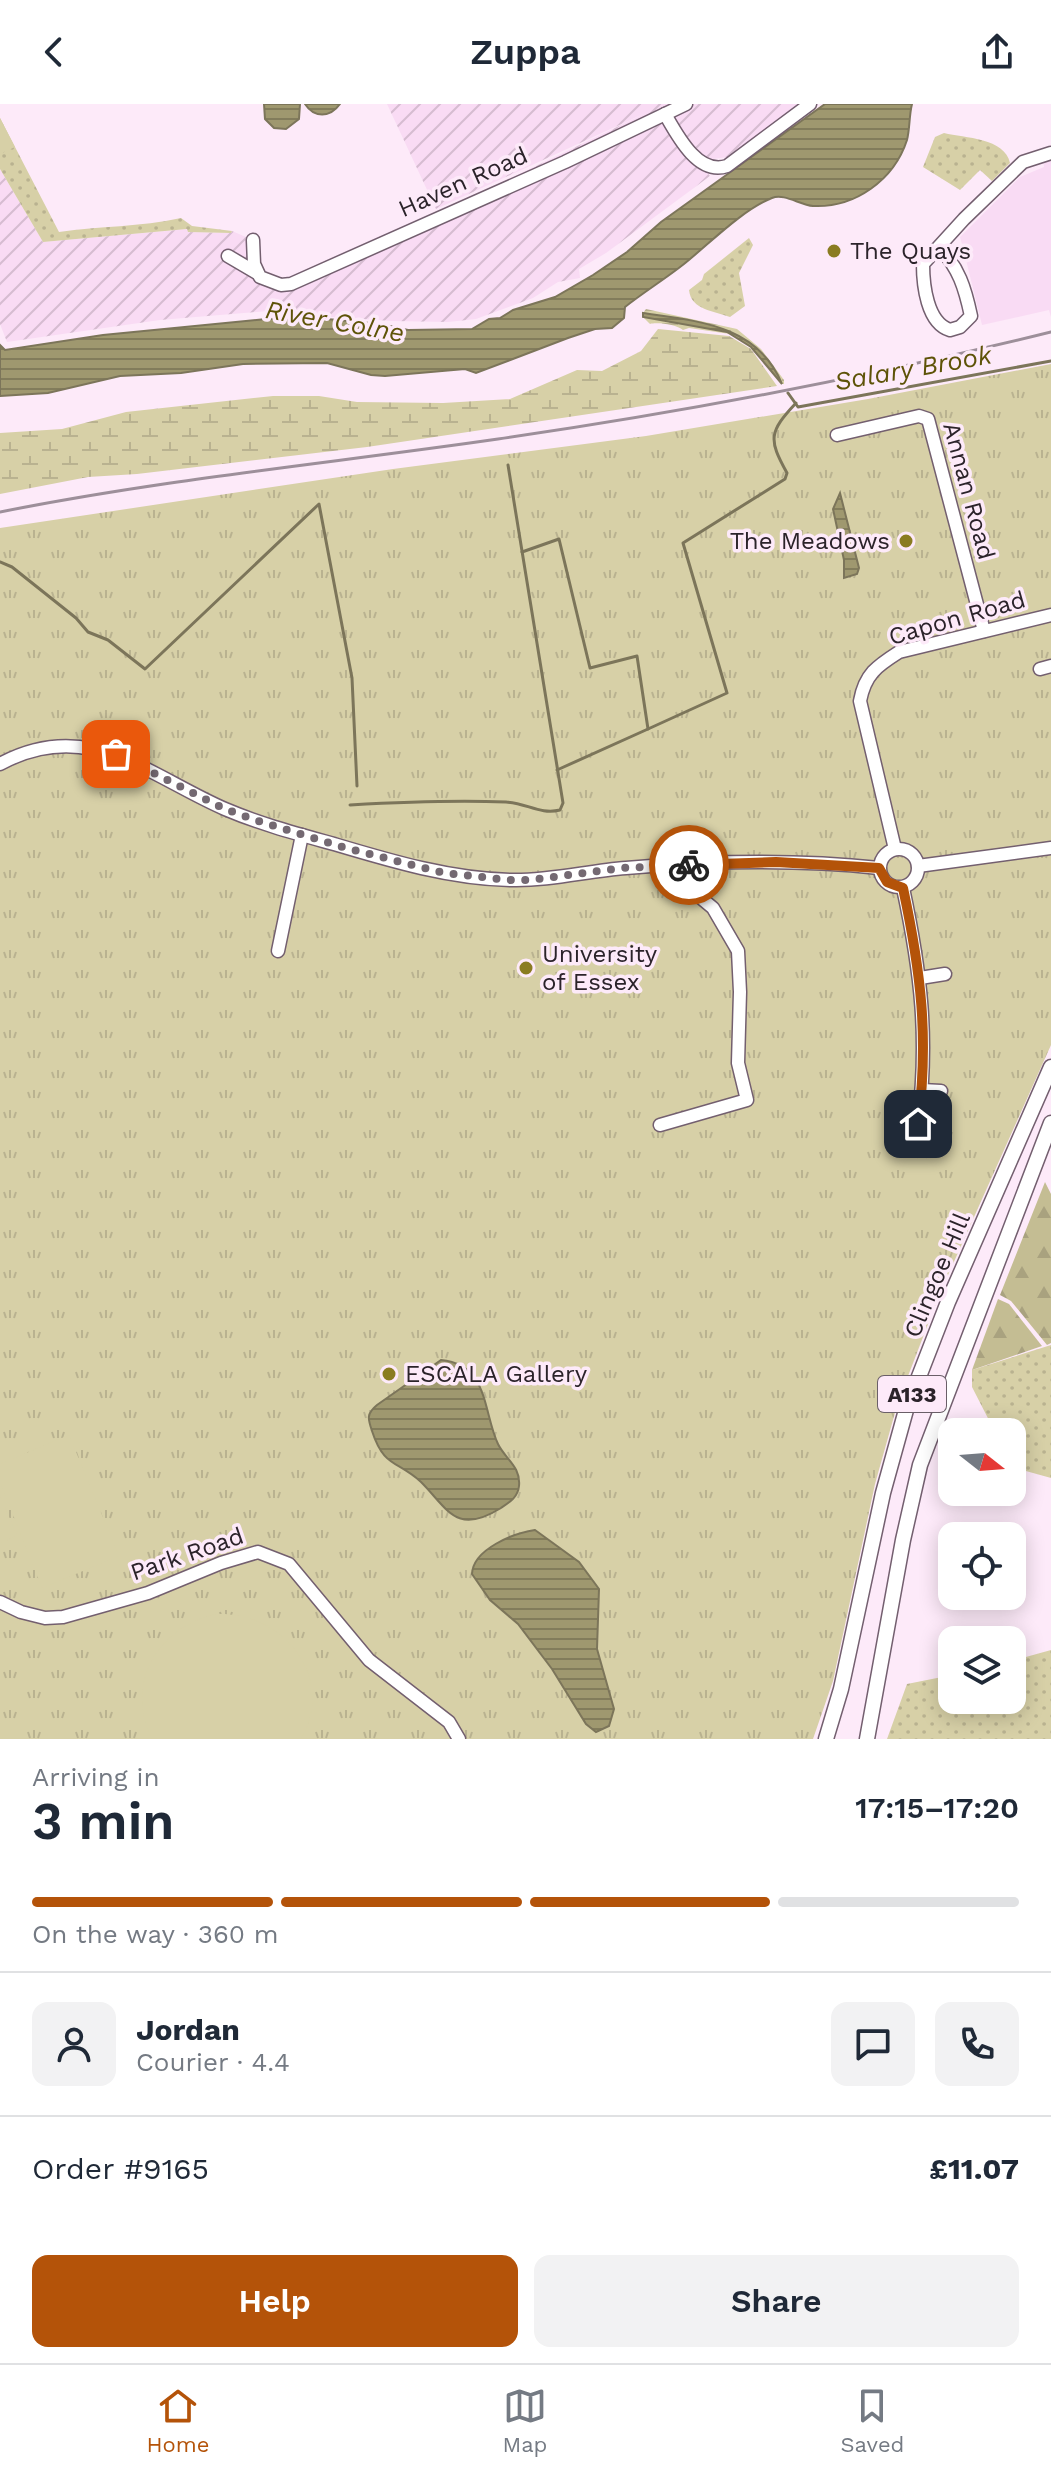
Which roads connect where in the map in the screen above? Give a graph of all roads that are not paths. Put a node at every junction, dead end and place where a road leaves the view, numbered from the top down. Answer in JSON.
{"nodes":[{"id":1,"x":686,"y":104,"type":"edge"},
{"id":2,"x":810,"y":104,"type":"edge"},
{"id":3,"x":665,"y":114,"type":"junction"},
{"id":4,"x":1051,"y":153,"type":"edge"},
{"id":5,"x":253,"y":240,"type":"dead end"},
{"id":6,"x":939,"y":247,"type":"junction"},
{"id":7,"x":228,"y":256,"type":"dead end"},
{"id":8,"x":257,"y":273,"type":"junction"},
{"id":9,"x":837,"y":435,"type":"dead end"},
{"id":10,"x":1051,"y":615,"type":"edge"},
{"id":11,"x":984,"y":631,"type":"junction"},
{"id":12,"x":0,"y":764,"type":"edge"},
{"id":13,"x":302,"y":835,"type":"junction"},
{"id":14,"x":895,"y":849,"type":"junction"},
{"id":15,"x":1049,"y":849,"type":"edge"},
{"id":16,"x":683,"y":865,"type":"junction"},
{"id":17,"x":918,"y":866,"type":"junction"},
{"id":18,"x":879,"y":868,"type":"junction"},
{"id":19,"x":903,"y":888,"type":"junction"},
{"id":20,"x":278,"y":951,"type":"dead end"},
{"id":21,"x":945,"y":974,"type":"dead end"},
{"id":22,"x":920,"y":978,"type":"junction"},
{"id":23,"x":1051,"y":1067,"type":"edge"},
{"id":24,"x":922,"y":1090,"type":"junction"},
{"id":25,"x":941,"y":1091,"type":"dead end"},
{"id":26,"x":1051,"y":1123,"type":"edge"},
{"id":27,"x":918,"y":1124,"type":"dead end"},
{"id":28,"x":660,"y":1125,"type":"dead end"},
{"id":29,"x":0,"y":1602,"type":"edge"},
{"id":30,"x":459,"y":1739,"type":"edge"},
{"id":31,"x":826,"y":1739,"type":"edge"},
{"id":32,"x":867,"y":1739,"type":"edge"}],
"edges":[{"from":1,"to":3,"type":"street","name":"Haven Road"},
{"from":2,"to":3,"type":"street"},
{"from":3,"to":8,"type":"street","name":"Haven Road"},
{"from":4,"to":6,"type":"street"},
{"from":5,"to":8,"type":"street"},
{"from":6,"to":6,"type":"street"},
{"from":7,"to":8,"type":"street","name":"Haven Road"},
{"from":9,"to":11,"type":"street","name":"Annan Road"},
{"from":10,"to":11,"type":"street","name":"Capon Road"},
{"from":11,"to":14,"type":"street","name":"Capon Road"},
{"from":12,"to":13,"type":"street"},
{"from":13,"to":16,"type":"street"},
{"from":13,"to":20,"type":"street"},
{"from":14,"to":17,"type":"street"},
{"from":14,"to":18,"type":"street"},
{"from":15,"to":17,"type":"street"},
{"from":16,"to":18,"type":"street"},
{"from":16,"to":28,"type":"street"},
{"from":17,"to":19,"type":"street"},
{"from":18,"to":19,"type":"street"},
{"from":19,"to":22,"type":"street"},
{"from":21,"to":22,"type":"street"},
{"from":22,"to":24,"type":"street"},
{"from":23,"to":31,"type":"main road","name":"Clingoe Hill","number":"A133"},
{"from":24,"to":25,"type":"street"},
{"from":24,"to":27,"type":"street"},
{"from":26,"to":32,"type":"main road","name":"Clingoe Hill","number":"A133"},
{"from":29,"to":30,"type":"street","name":"Park Road"}]}
